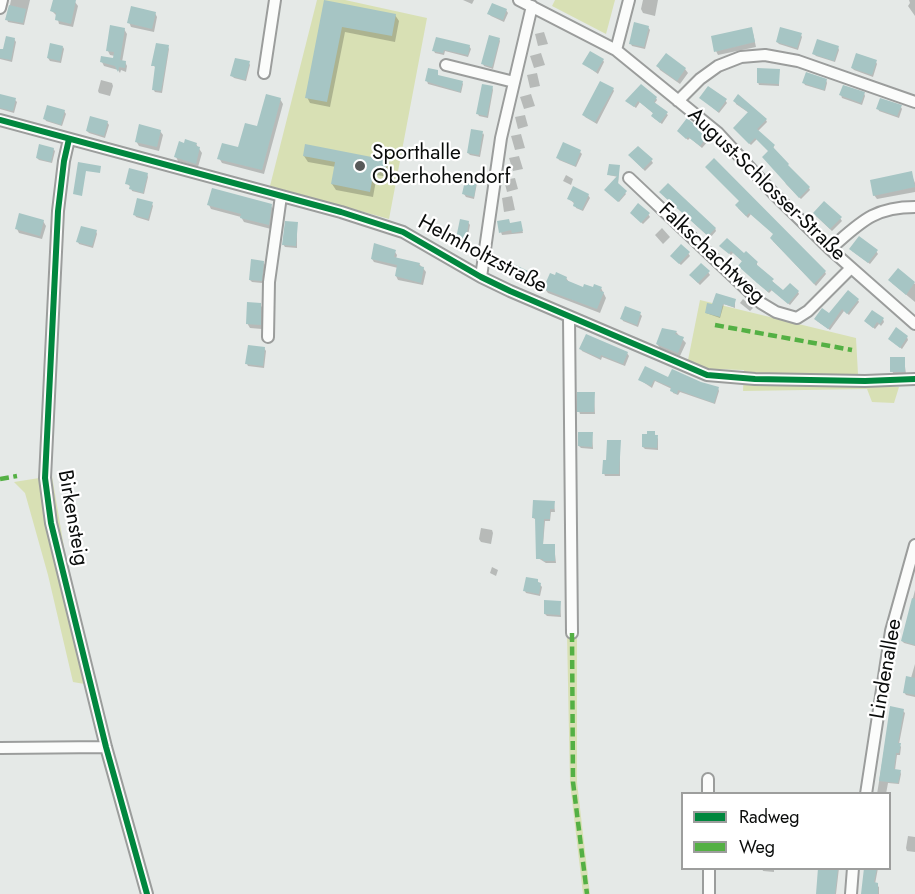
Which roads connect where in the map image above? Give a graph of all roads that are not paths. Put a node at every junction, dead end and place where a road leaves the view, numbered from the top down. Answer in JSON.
{"nodes":[{"id":1,"x":2,"y":0,"type":"edge"},
{"id":2,"x":275,"y":0,"type":"edge"},
{"id":3,"x":519,"y":0,"type":"edge"},
{"id":4,"x":629,"y":0,"type":"edge"},
{"id":5,"x":532,"y":6,"type":"junction"},
{"id":6,"x":0,"y":9,"type":"edge"},
{"id":7,"x":616,"y":50,"type":"junction"},
{"id":8,"x":446,"y":64,"type":"dead end"},
{"id":9,"x":264,"y":73,"type":"dead end"},
{"id":10,"x":514,"y":82,"type":"junction"},
{"id":11,"x":678,"y":101,"type":"junction"},
{"id":12,"x":915,"y":102,"type":"edge"},
{"id":13,"x":0,"y":120,"type":"edge"},
{"id":14,"x":69,"y":139,"type":"junction"},
{"id":15,"x":629,"y":178,"type":"dead end"},
{"id":16,"x":281,"y":196,"type":"junction"},
{"id":17,"x":915,"y":207,"type":"edge"},
{"id":18,"x":830,"y":249,"type":"junction"},
{"id":19,"x":851,"y":268,"type":"junction"},
{"id":20,"x":481,"y":277,"type":"junction"},
{"id":21,"x":569,"y":318,"type":"junction"},
{"id":22,"x":915,"y":324,"type":"edge"},
{"id":23,"x":268,"y":337,"type":"dead end"},
{"id":24,"x":915,"y":379,"type":"edge"},
{"id":25,"x":915,"y":546,"type":"edge"},
{"id":26,"x":572,"y":633,"type":"dead end"},
{"id":27,"x":106,"y":747,"type":"junction"},
{"id":28,"x":0,"y":748,"type":"edge"},
{"id":29,"x":708,"y":779,"type":"dead end"},
{"id":30,"x":708,"y":792,"type":"edge"},
{"id":31,"x":866,"y":792,"type":"edge"},
{"id":32,"x":709,"y":870,"type":"edge"},
{"id":33,"x":853,"y":870,"type":"edge"},
{"id":34,"x":147,"y":894,"type":"edge"},
{"id":35,"x":709,"y":894,"type":"edge"},
{"id":36,"x":851,"y":894,"type":"edge"}],
"edges":[{"from":1,"to":6,"type":"street"},
{"from":2,"to":9,"type":"street"},
{"from":3,"to":5,"type":"street","name":"August-Schlosser-Straße"},
{"from":4,"to":7,"type":"street"},
{"from":5,"to":7,"type":"street","name":"August-Schlosser-Straße"},
{"from":5,"to":10,"type":"street"},
{"from":7,"to":11,"type":"street","name":"August-Schlosser-Straße"},
{"from":8,"to":10,"type":"street"},
{"from":10,"to":20,"type":"street"},
{"from":11,"to":12,"type":"street"},
{"from":11,"to":18,"type":"street","name":"August-Schlosser-Straße"},
{"from":13,"to":14,"type":"street","name":"Helmholtzstraße"},
{"from":14,"to":16,"type":"street","name":"Helmholtzstraße"},
{"from":14,"to":27,"type":"street","name":"Birkensteig"},
{"from":15,"to":19,"type":"street","name":"Falkschachtweg"},
{"from":16,"to":20,"type":"street","name":"Helmholtzstraße"},
{"from":16,"to":23,"type":"street"},
{"from":17,"to":18,"type":"street"},
{"from":18,"to":19,"type":"street","name":"August-Schlosser-Straße"},
{"from":19,"to":22,"type":"street","name":"August-Schlosser-Straße"},
{"from":20,"to":21,"type":"street","name":"Helmholtzstraße"},
{"from":21,"to":24,"type":"street","name":"Helmholtzstraße"},
{"from":21,"to":26,"type":"street"},
{"from":25,"to":31,"type":"street","name":"Lindenallee"},
{"from":27,"to":28,"type":"street"},
{"from":27,"to":34,"type":"street","name":"Birkensteig"},
{"from":29,"to":30,"type":"street"},
{"from":32,"to":35,"type":"street"},
{"from":33,"to":36,"type":"street"}]}
